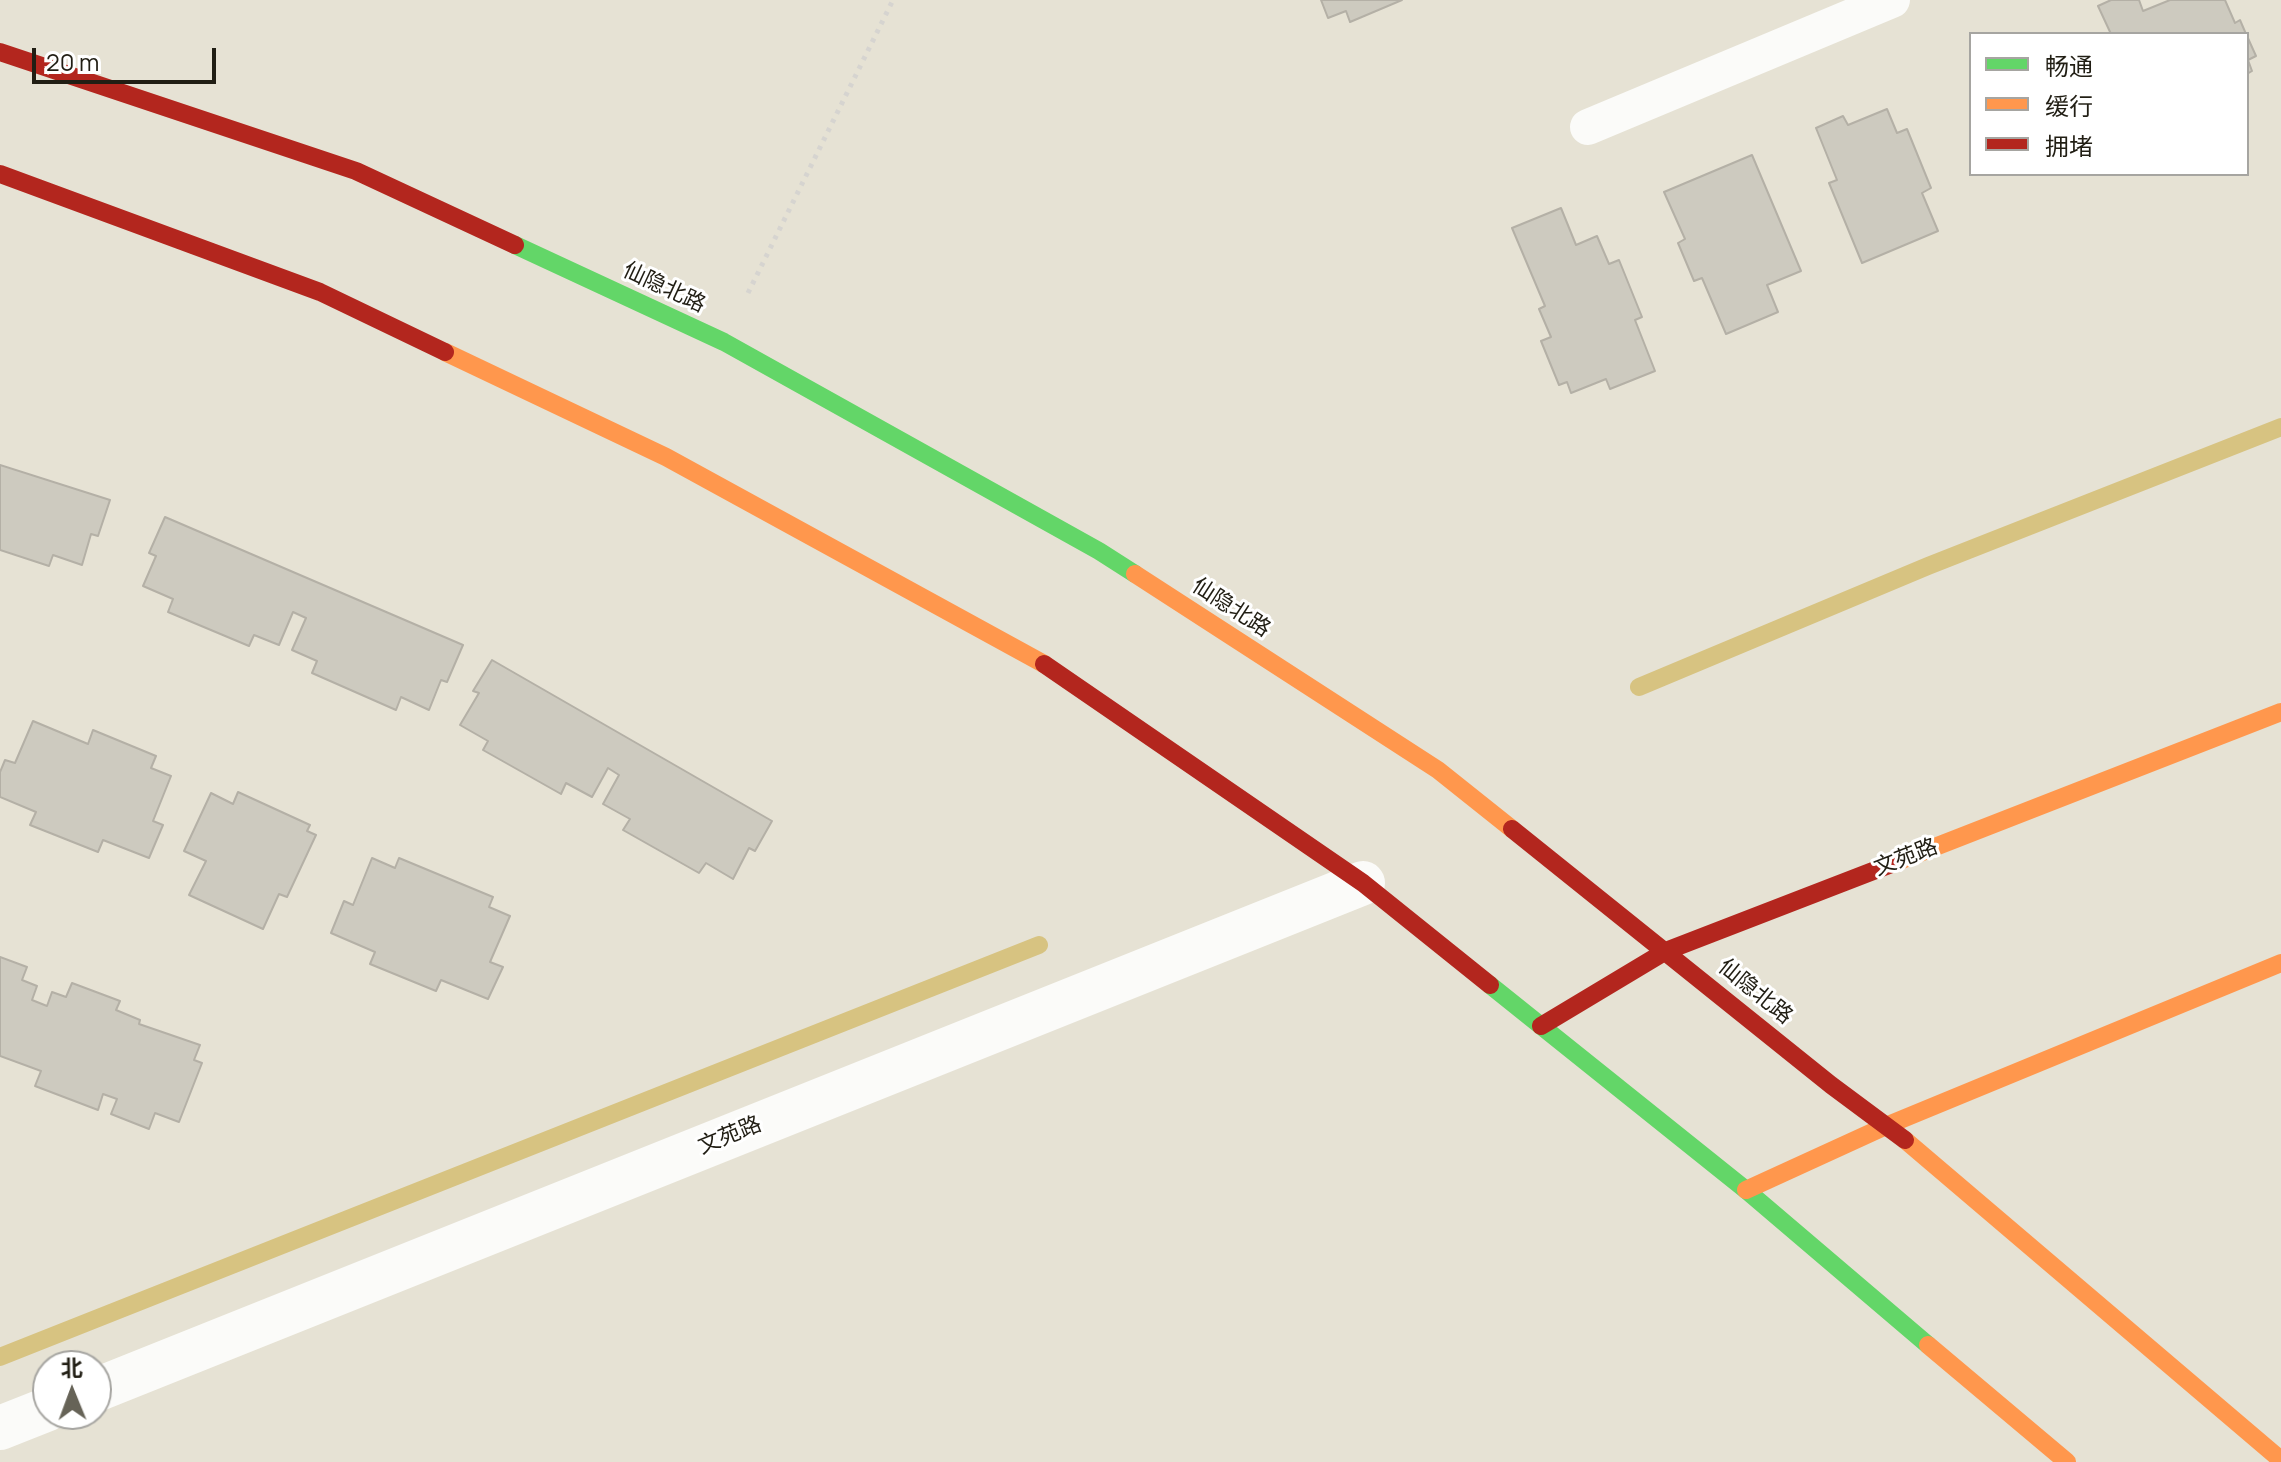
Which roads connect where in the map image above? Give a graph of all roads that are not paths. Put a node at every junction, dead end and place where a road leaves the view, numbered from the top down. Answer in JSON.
{"nodes":[{"id":1,"x":1892,"y":0,"type":"edge"},
{"id":2,"x":0,"y":52,"type":"edge"},
{"id":3,"x":1588,"y":127,"type":"dead end"},
{"id":4,"x":0,"y":174,"type":"edge"},
{"id":5,"x":2281,"y":712,"type":"edge"},
{"id":6,"x":1363,"y":883,"type":"junction"},
{"id":7,"x":1666,"y":951,"type":"junction"},
{"id":8,"x":2281,"y":963,"type":"edge"},
{"id":9,"x":1541,"y":1026,"type":"junction"},
{"id":10,"x":1888,"y":1125,"type":"junction"},
{"id":11,"x":1746,"y":1190,"type":"junction"},
{"id":12,"x":112,"y":1384,"type":"edge"},
{"id":13,"x":32,"y":1415,"type":"edge"},
{"id":14,"x":0,"y":1428,"type":"edge"},
{"id":15,"x":2281,"y":1460,"type":"edge"},
{"id":16,"x":2067,"y":1462,"type":"edge"}],
"edges":[{"from":1,"to":3,"type":"lane"},
{"from":2,"to":7,"type":"main road","name":"仙隐北路"},
{"from":4,"to":6,"type":"main road"},
{"from":5,"to":7,"type":"main road","name":"文苑路"},
{"from":6,"to":9,"type":"main road"},
{"from":6,"to":12,"type":"street","name":"文苑路"},
{"from":7,"to":9,"type":"main road","name":"文苑路"},
{"from":7,"to":10,"type":"main road","name":"仙隐北路"},
{"from":8,"to":10,"type":"main road"},
{"from":9,"to":11,"type":"main road"},
{"from":10,"to":11,"type":"main road"},
{"from":10,"to":15,"type":"main road","name":"仙隐北路"},
{"from":11,"to":16,"type":"main road"},
{"from":13,"to":14,"type":"street"}]}
